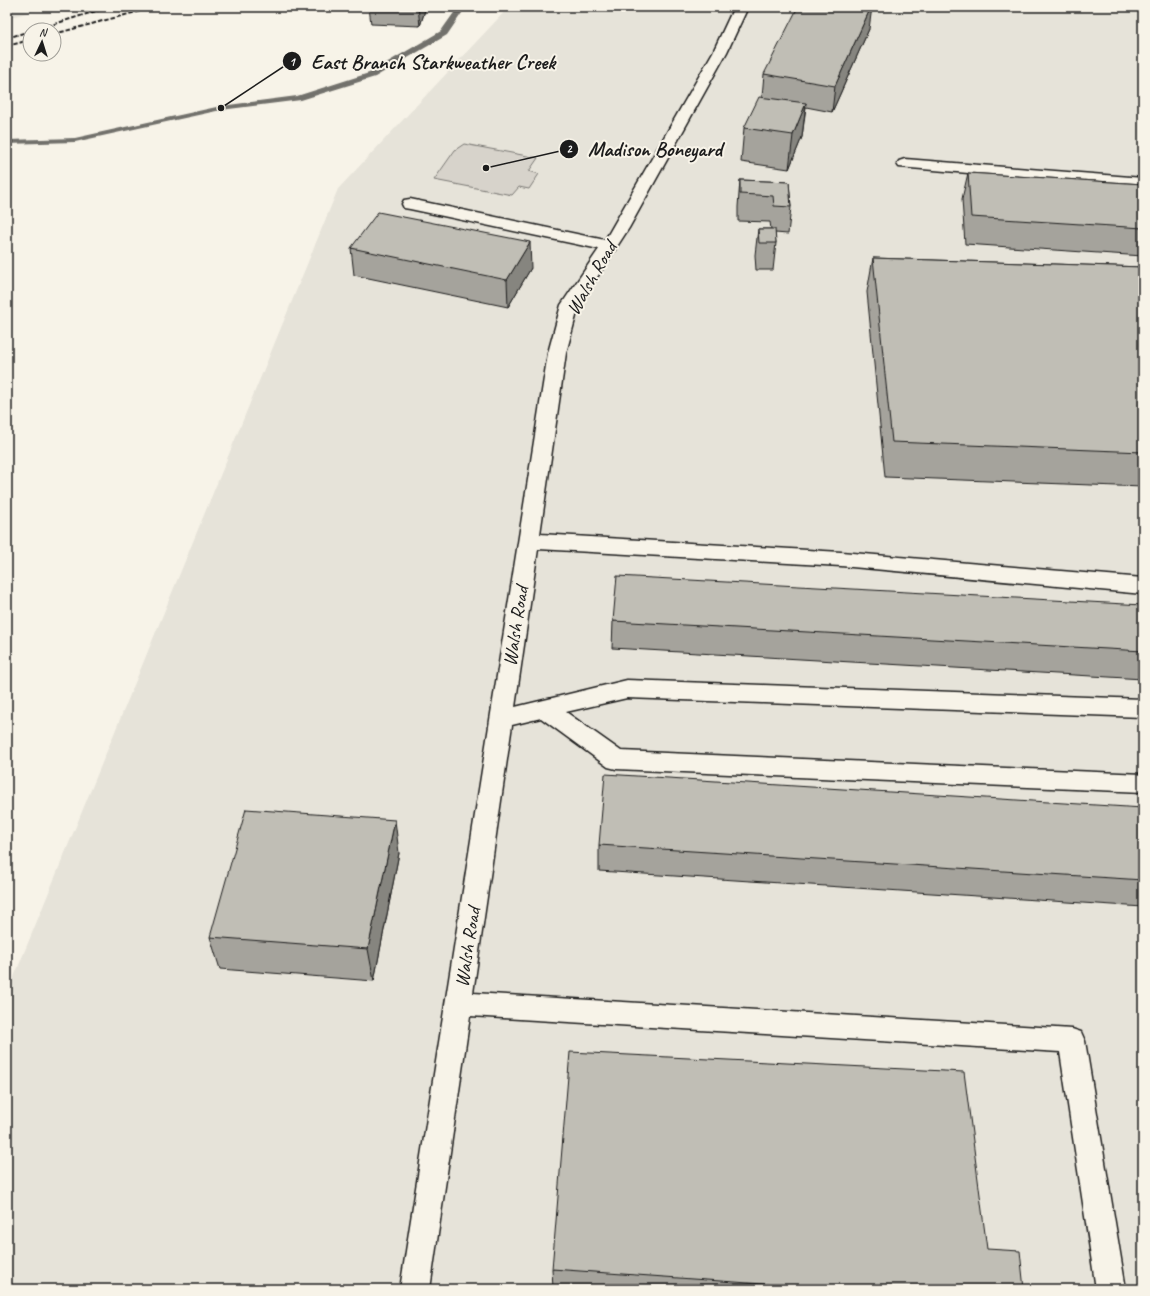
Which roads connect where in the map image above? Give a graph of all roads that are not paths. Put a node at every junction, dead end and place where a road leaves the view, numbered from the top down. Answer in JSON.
{"nodes":[{"id":1,"x":741,"y":7,"type":"edge"},
{"id":2,"x":905,"y":164,"type":"dead end"},
{"id":3,"x":1143,"y":183,"type":"edge"},
{"id":4,"x":410,"y":204,"type":"dead end"},
{"id":5,"x":609,"y":246,"type":"junction"},
{"id":6,"x":528,"y":541,"type":"junction"},
{"id":7,"x":1143,"y":586,"type":"edge"},
{"id":8,"x":1143,"y":708,"type":"edge"},
{"id":9,"x":545,"y":709,"type":"junction"},
{"id":10,"x":501,"y":720,"type":"junction"},
{"id":11,"x":1143,"y":783,"type":"edge"},
{"id":12,"x":458,"y":1004,"type":"junction"},
{"id":13,"x":415,"y":1289,"type":"edge"},
{"id":14,"x":1111,"y":1289,"type":"edge"}],
"edges":[{"from":1,"to":5,"type":"street","name":"Walsh Road"},
{"from":2,"to":3,"type":"street"},
{"from":4,"to":5,"type":"street"},
{"from":5,"to":6,"type":"street","name":"Walsh Road"},
{"from":6,"to":7,"type":"street"},
{"from":6,"to":10,"type":"street","name":"Walsh Road"},
{"from":8,"to":9,"type":"street"},
{"from":9,"to":10,"type":"street"},
{"from":9,"to":11,"type":"street"},
{"from":10,"to":12,"type":"street","name":"Walsh Road"},
{"from":12,"to":13,"type":"street","name":"Walsh Road"},
{"from":12,"to":14,"type":"street"}]}
